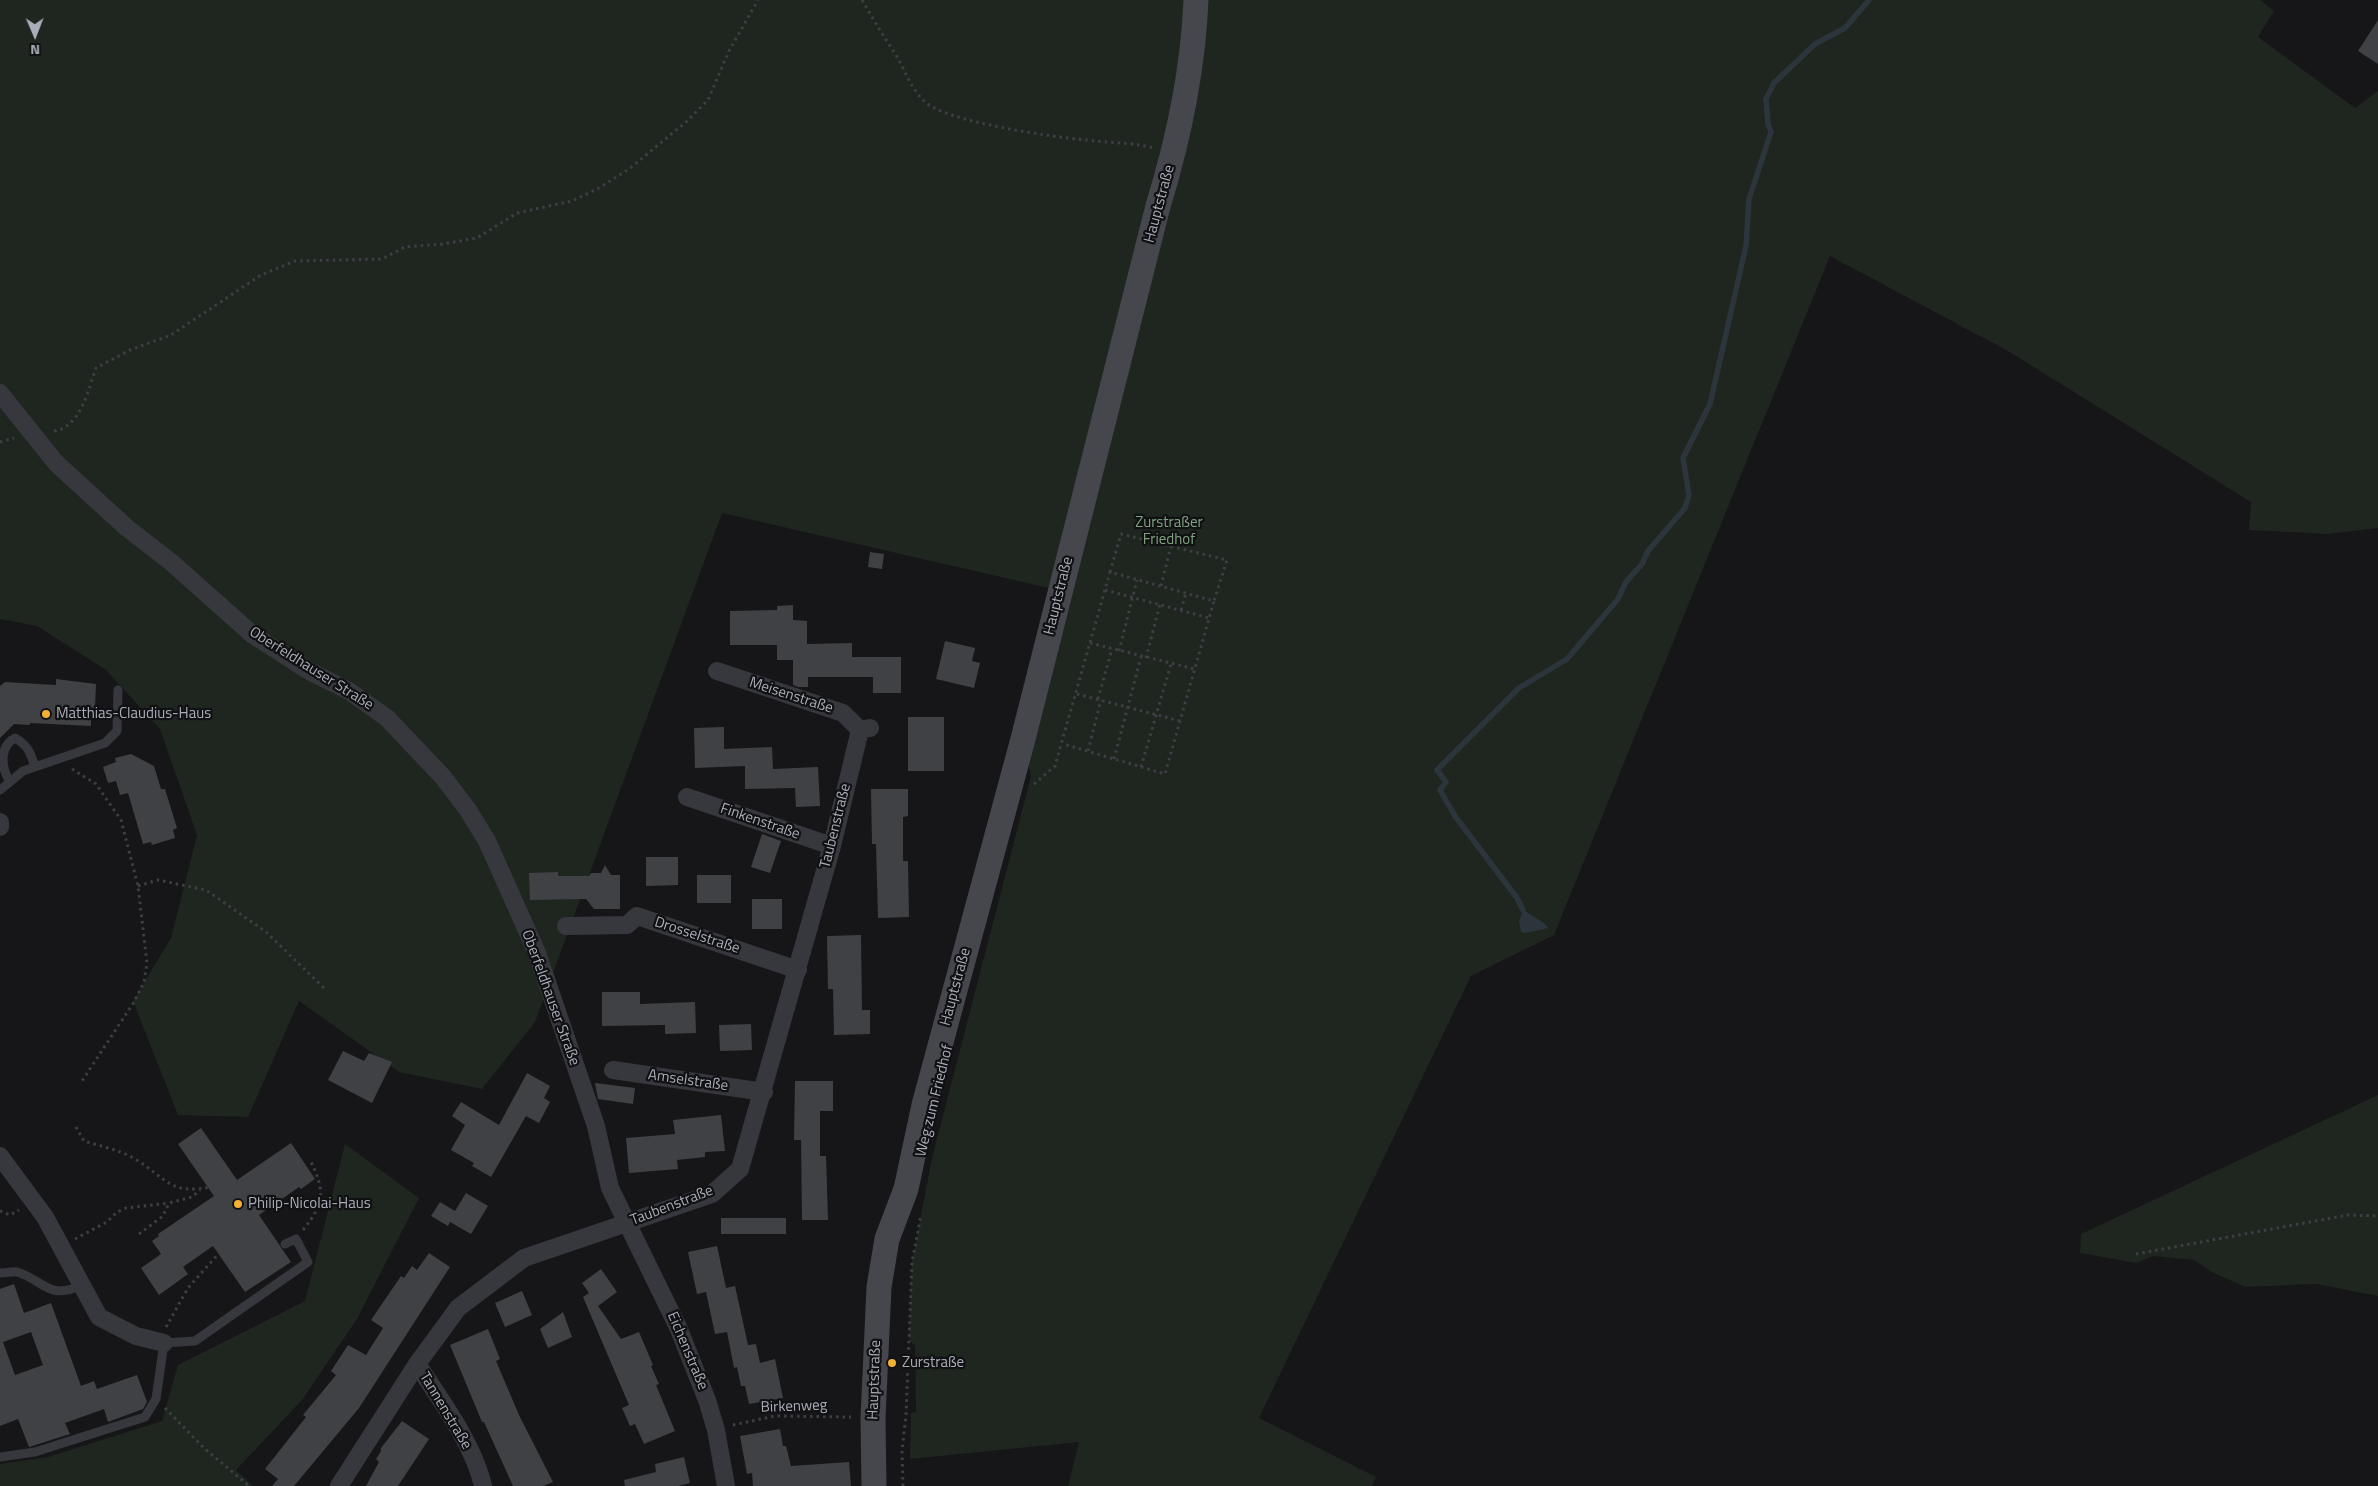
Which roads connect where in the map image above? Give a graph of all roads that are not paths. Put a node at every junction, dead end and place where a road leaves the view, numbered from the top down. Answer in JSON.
{"nodes":[{"id":1,"x":1196,"y":0,"type":"edge"},
{"id":2,"x":0,"y":393,"type":"edge"},
{"id":3,"x":717,"y":671,"type":"dead end"},
{"id":4,"x":118,"y":690,"type":"dead end"},
{"id":5,"x":865,"y":729,"type":"joint"},
{"id":6,"x":35,"y":767,"type":"junction"},
{"id":7,"x":10,"y":782,"type":"junction"},
{"id":8,"x":0,"y":790,"type":"edge"},
{"id":9,"x":687,"y":797,"type":"dead end"},
{"id":10,"x":0,"y":822,"type":"edge"},
{"id":11,"x":0,"y":827,"type":"edge"},
{"id":12,"x":832,"y":846,"type":"junction"},
{"id":13,"x":566,"y":926,"type":"dead end"},
{"id":14,"x":798,"y":970,"type":"junction"},
{"id":15,"x":613,"y":1070,"type":"dead end"},
{"id":16,"x":764,"y":1092,"type":"junction"},
{"id":17,"x":0,"y":1156,"type":"edge"},
{"id":18,"x":914,"y":1197,"type":"junction"},
{"id":19,"x":626,"y":1224,"type":"junction"},
{"id":20,"x":285,"y":1244,"type":"dead end"},
{"id":21,"x":1,"y":1273,"type":"edge"},
{"id":22,"x":82,"y":1285,"type":"junction"},
{"id":23,"x":162,"y":1342,"type":"junction"},
{"id":24,"x":417,"y":1364,"type":"junction"},
{"id":25,"x":0,"y":1457,"type":"edge"},
{"id":26,"x":339,"y":1486,"type":"edge"},
{"id":27,"x":483,"y":1486,"type":"edge"},
{"id":28,"x":726,"y":1486,"type":"edge"},
{"id":29,"x":874,"y":1486,"type":"edge"},
{"id":30,"x":891,"y":1486,"type":"edge"}],
"edges":[{"from":1,"to":18,"type":"main road","name":"Hauptstraße"},
{"from":2,"to":19,"type":"street","name":"Oberfeldhauser Straße"},
{"from":3,"to":5,"type":"street","name":"Meisenstraße"},
{"from":4,"to":6,"type":"lane"},
{"from":5,"to":12,"type":"street","name":"Taubenstraße"},
{"from":6,"to":7,"type":"lane"},
{"from":6,"to":7,"type":"lane"},
{"from":7,"to":8,"type":"lane"},
{"from":9,"to":12,"type":"street","name":"Finkenstraße"},
{"from":10,"to":11,"type":"street"},
{"from":12,"to":14,"type":"street","name":"Taubenstraße"},
{"from":13,"to":14,"type":"street","name":"Drosselstraße"},
{"from":14,"to":16,"type":"street","name":"Taubenstraße"},
{"from":15,"to":16,"type":"street","name":"Amselstraße"},
{"from":16,"to":19,"type":"street","name":"Taubenstraße"},
{"from":17,"to":22,"type":"street"},
{"from":18,"to":29,"type":"main road","name":"Hauptstraße"},
{"from":18,"to":30,"type":"main road","name":"Hauptstraße"},
{"from":19,"to":24,"type":"street","name":"Taubenstraße"},
{"from":19,"to":28,"type":"street","name":"Eichenstraße"},
{"from":20,"to":23,"type":"lane"},
{"from":21,"to":22,"type":"lane"},
{"from":22,"to":23,"type":"street"},
{"from":23,"to":25,"type":"lane"},
{"from":24,"to":26,"type":"street","name":"Taubenstraße"},
{"from":24,"to":27,"type":"street","name":"Tannenstraße"}]}
